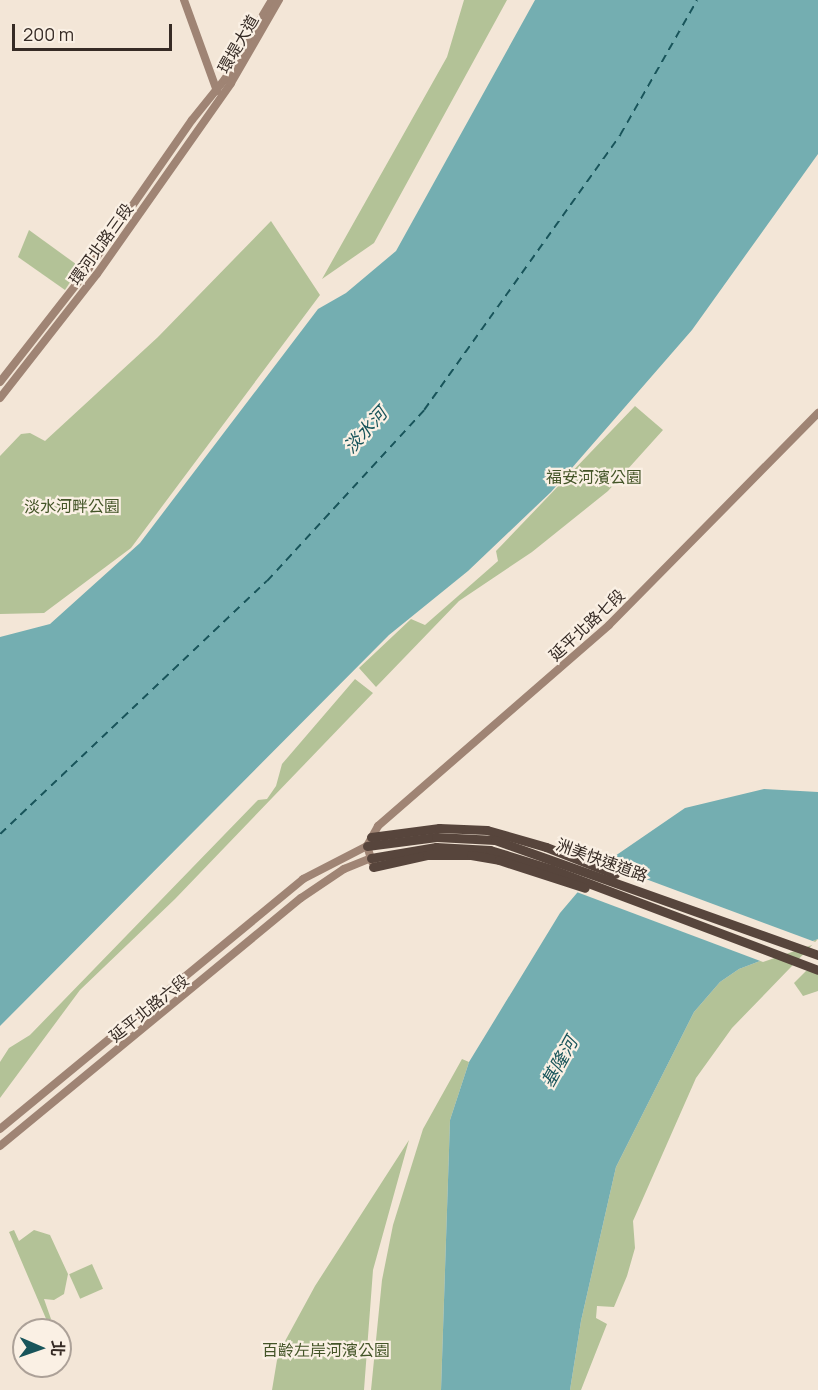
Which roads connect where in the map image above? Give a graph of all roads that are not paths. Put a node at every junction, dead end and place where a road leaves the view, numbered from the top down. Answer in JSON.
{"nodes":[{"id":1,"x":184,"y":0,"type":"edge"},
{"id":2,"x":272,"y":0,"type":"edge"},
{"id":3,"x":279,"y":0,"type":"edge"},
{"id":4,"x":217,"y":88,"type":"junction"},
{"id":5,"x":218,"y":101,"type":"junction"},
{"id":6,"x":155,"y":172,"type":"junction"},
{"id":7,"x":164,"y":178,"type":"junction"},
{"id":8,"x":0,"y":382,"type":"edge"},
{"id":9,"x":0,"y":398,"type":"edge"},
{"id":10,"x":818,"y":413,"type":"edge"},
{"id":11,"x":369,"y":842,"type":"junction"},
{"id":12,"x":372,"y":862,"type":"junction"},
{"id":13,"x":303,"y":879,"type":"joint"},
{"id":14,"x":818,"y":953,"type":"edge"},
{"id":15,"x":781,"y":957,"type":"junction"},
{"id":16,"x":818,"y":970,"type":"edge"},
{"id":17,"x":818,"y":976,"type":"edge"},
{"id":18,"x":0,"y":1129,"type":"edge"},
{"id":19,"x":0,"y":1146,"type":"edge"}],
"edges":[{"from":1,"to":4,"type":"street"},
{"from":2,"to":4,"type":"street","name":"環堤大道"},
{"from":3,"to":5,"type":"street","name":"環堤大道"},
{"from":4,"to":5,"type":"street"},
{"from":4,"to":6,"type":"street","name":"環河北路三段"},
{"from":5,"to":7,"type":"street","name":"環河北路三段"},
{"from":6,"to":7,"type":"street"},
{"from":6,"to":8,"type":"street","name":"環河北路三段"},
{"from":7,"to":9,"type":"street","name":"環河北路三段"},
{"from":10,"to":11,"type":"street","name":"延平北路七段"},
{"from":11,"to":12,"type":"street"},
{"from":11,"to":13,"type":"street","name":"延平北路七段"},
{"from":11,"to":14,"type":"highway","name":"洲美快速道路"},
{"from":12,"to":15,"type":"highway","name":"洲美快速道路"},
{"from":12,"to":19,"type":"street","name":"延平北路六段"},
{"from":13,"to":18,"type":"street","name":"延平北路六段"},
{"from":15,"to":16,"type":"highway","name":"洲美快速道路"},
{"from":15,"to":17,"type":"highway"}]}
